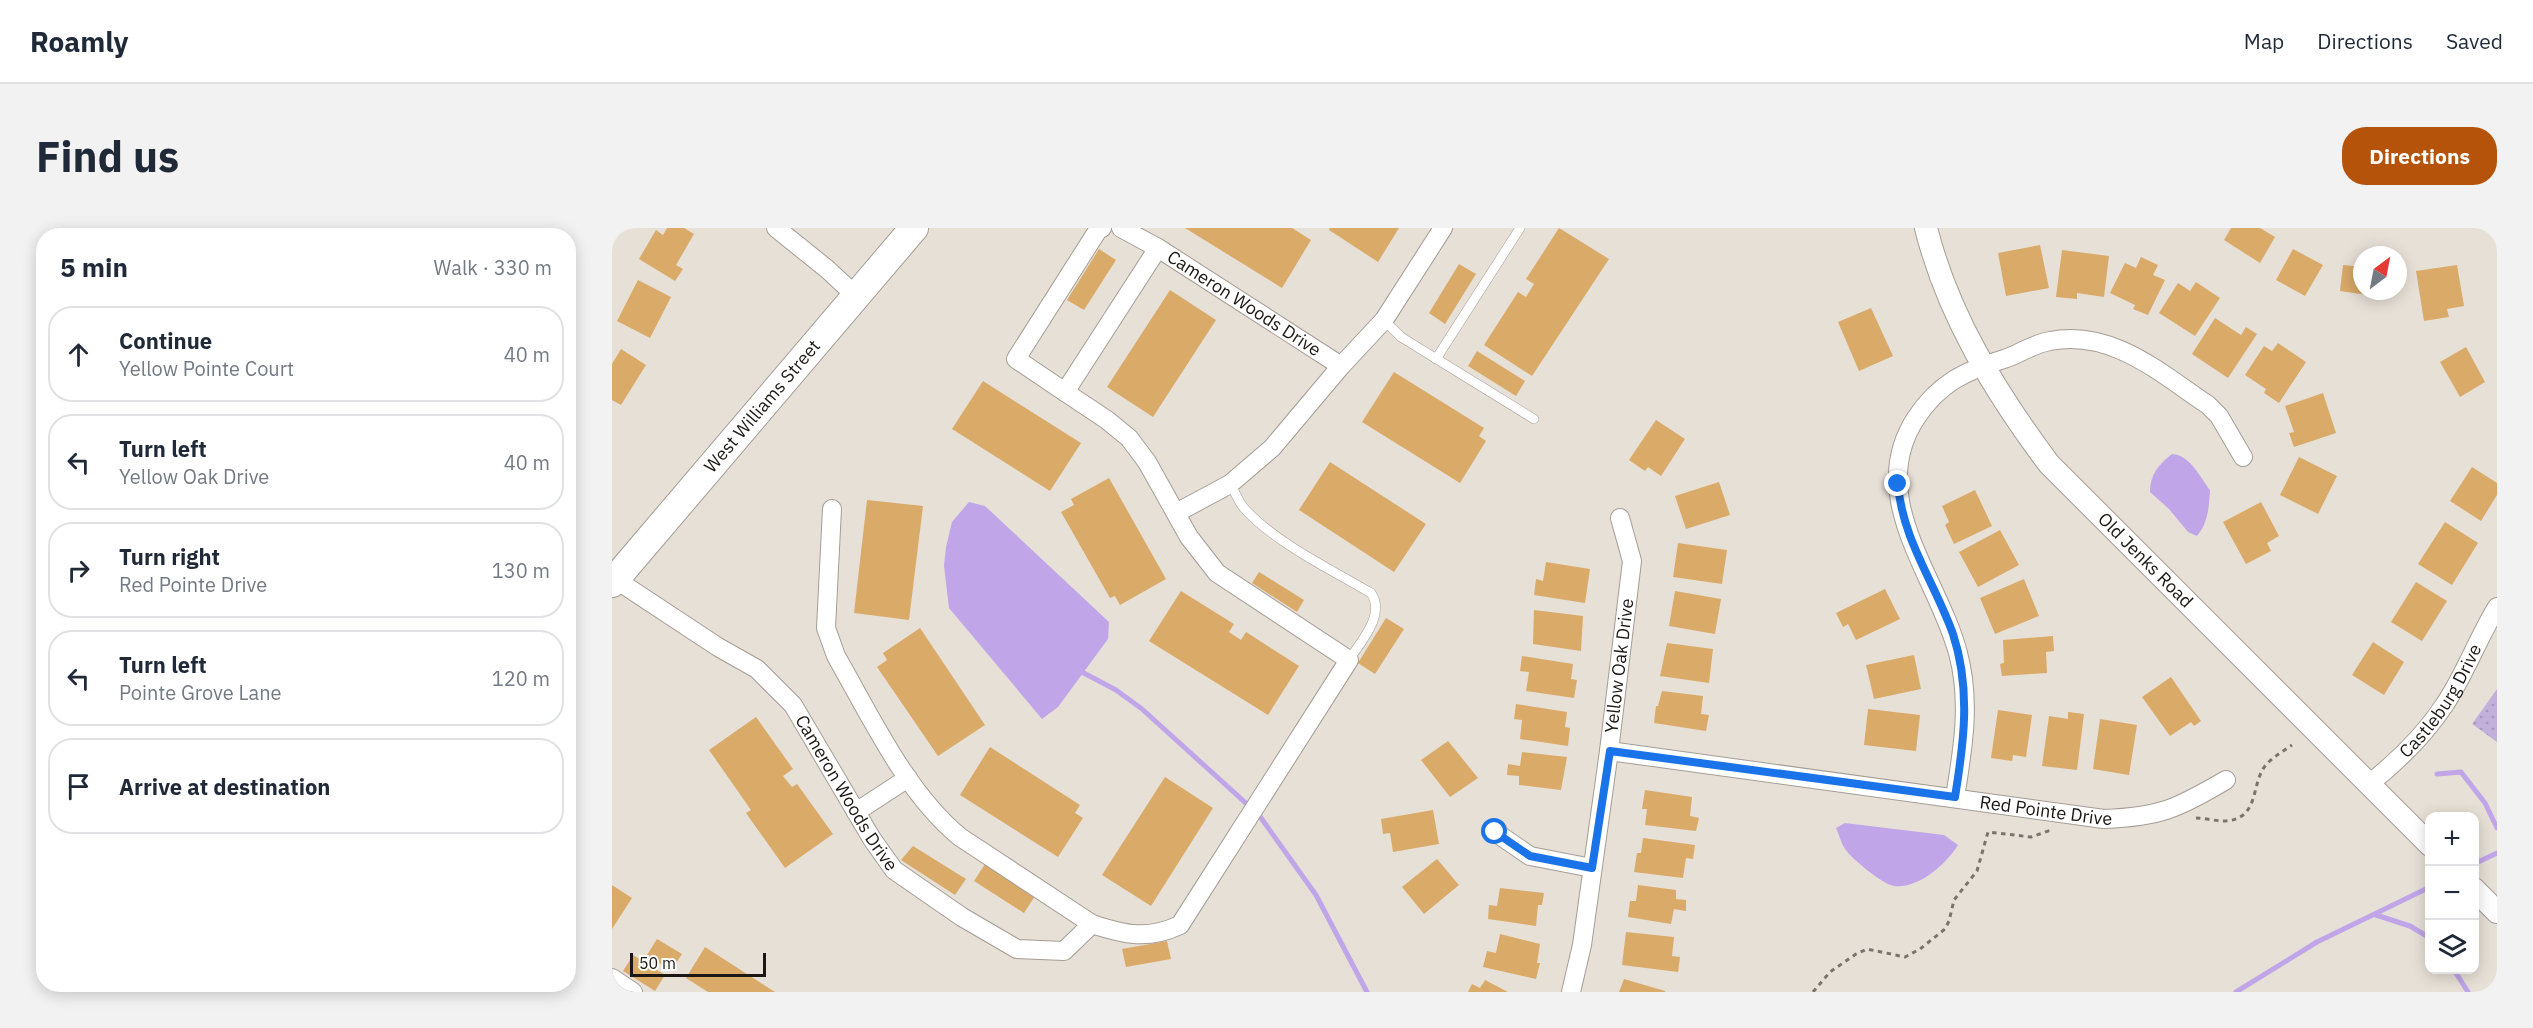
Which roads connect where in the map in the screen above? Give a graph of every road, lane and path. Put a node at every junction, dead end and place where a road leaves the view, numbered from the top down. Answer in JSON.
{"nodes":[{"id":1,"x":776,"y":228,"type":"edge"},
{"id":2,"x":914,"y":228,"type":"edge"},
{"id":3,"x":1102,"y":228,"type":"edge"},
{"id":4,"x":1121,"y":228,"type":"edge"},
{"id":5,"x":1443,"y":228,"type":"edge"},
{"id":6,"x":1520,"y":228,"type":"edge"},
{"id":7,"x":1926,"y":228,"type":"edge"},
{"id":8,"x":1158,"y":248,"type":"junction"},
{"id":9,"x":855,"y":295,"type":"junction"},
{"id":10,"x":1384,"y":320,"type":"junction"},
{"id":11,"x":1436,"y":358,"type":"junction"},
{"id":12,"x":1982,"y":365,"type":"junction"},
{"id":13,"x":1341,"y":366,"type":"junction"},
{"id":14,"x":1065,"y":392,"type":"junction"},
{"id":15,"x":1534,"y":419,"type":"dead end"},
{"id":16,"x":2243,"y":457,"type":"dead end"},
{"id":17,"x":1230,"y":484,"type":"junction"},
{"id":18,"x":832,"y":509,"type":"dead end"},
{"id":19,"x":1176,"y":513,"type":"junction"},
{"id":20,"x":1620,"y":518,"type":"dead end"},
{"id":21,"x":614,"y":581,"type":"edge"},
{"id":22,"x":2495,"y":614,"type":"edge"},
{"id":23,"x":1349,"y":660,"type":"junction"},
{"id":24,"x":1610,"y":751,"type":"junction"},
{"id":25,"x":908,"y":778,"type":"junction"},
{"id":26,"x":2226,"y":780,"type":"dead end"},
{"id":27,"x":2369,"y":784,"type":"junction"},
{"id":28,"x":1955,"y":797,"type":"junction"},
{"id":29,"x":856,"y":812,"type":"junction"},
{"id":30,"x":1495,"y":832,"type":"dead end"},
{"id":31,"x":2425,"y":840,"type":"edge"},
{"id":32,"x":1592,"y":868,"type":"junction"},
{"id":33,"x":2479,"y":893,"type":"edge"},
{"id":34,"x":2497,"y":912,"type":"edge"},
{"id":35,"x":1092,"y":924,"type":"junction"},
{"id":36,"x":1939,"y":934,"type":"dead end"},
{"id":37,"x":612,"y":980,"type":"edge"},
{"id":38,"x":633,"y":992,"type":"edge"},
{"id":39,"x":1571,"y":992,"type":"edge"},
{"id":40,"x":1813,"y":992,"type":"edge"}],
"edges":[{"from":1,"to":9,"type":"street"},
{"from":2,"to":9,"type":"main road","name":"West Williams Street"},
{"from":3,"to":14,"type":"street"},
{"from":4,"to":8,"type":"street"},
{"from":5,"to":10,"type":"street","name":"Cameron Woods Drive"},
{"from":6,"to":11,"type":"lane"},
{"from":7,"to":12,"type":"street","name":"Old Jenks Road"},
{"from":8,"to":13,"type":"street","name":"Cameron Woods Drive"},
{"from":8,"to":14,"type":"street","name":"Cameron Woods Drive"},
{"from":9,"to":21,"type":"main road","name":"West Williams Street"},
{"from":10,"to":11,"type":"lane"},
{"from":10,"to":13,"type":"street","name":"Cameron Woods Drive"},
{"from":11,"to":15,"type":"lane"},
{"from":12,"to":16,"type":"street"},
{"from":12,"to":27,"type":"street","name":"Old Jenks Road"},
{"from":12,"to":28,"type":"street"},
{"from":13,"to":17,"type":"street","name":"Cameron Woods Drive"},
{"from":14,"to":19,"type":"street"},
{"from":17,"to":19,"type":"street","name":"Cameron Woods Drive"},
{"from":17,"to":23,"type":"lane"},
{"from":18,"to":25,"type":"street"},
{"from":19,"to":23,"type":"street"},
{"from":20,"to":24,"type":"street","name":"Yellow Oak Drive"},
{"from":21,"to":29,"type":"street","name":"Cameron Woods Drive"},
{"from":22,"to":27,"type":"street","name":"Castleburg Drive"},
{"from":23,"to":35,"type":"street"},
{"from":24,"to":28,"type":"street","name":"Red Pointe Drive"},
{"from":24,"to":32,"type":"street","name":"Yellow Oak Drive"},
{"from":25,"to":29,"type":"street"},
{"from":25,"to":35,"type":"street"},
{"from":26,"to":28,"type":"street","name":"Red Pointe Drive"},
{"from":27,"to":31,"type":"street","name":"Old Jenks Road"},
{"from":29,"to":35,"type":"street","name":"Cameron Woods Drive"},
{"from":30,"to":32,"type":"street"},
{"from":32,"to":39,"type":"street","name":"Yellow Oak Drive"},
{"from":33,"to":34,"type":"street"},
{"from":36,"to":40,"type":"path"},
{"from":37,"to":38,"type":"street"}]}
